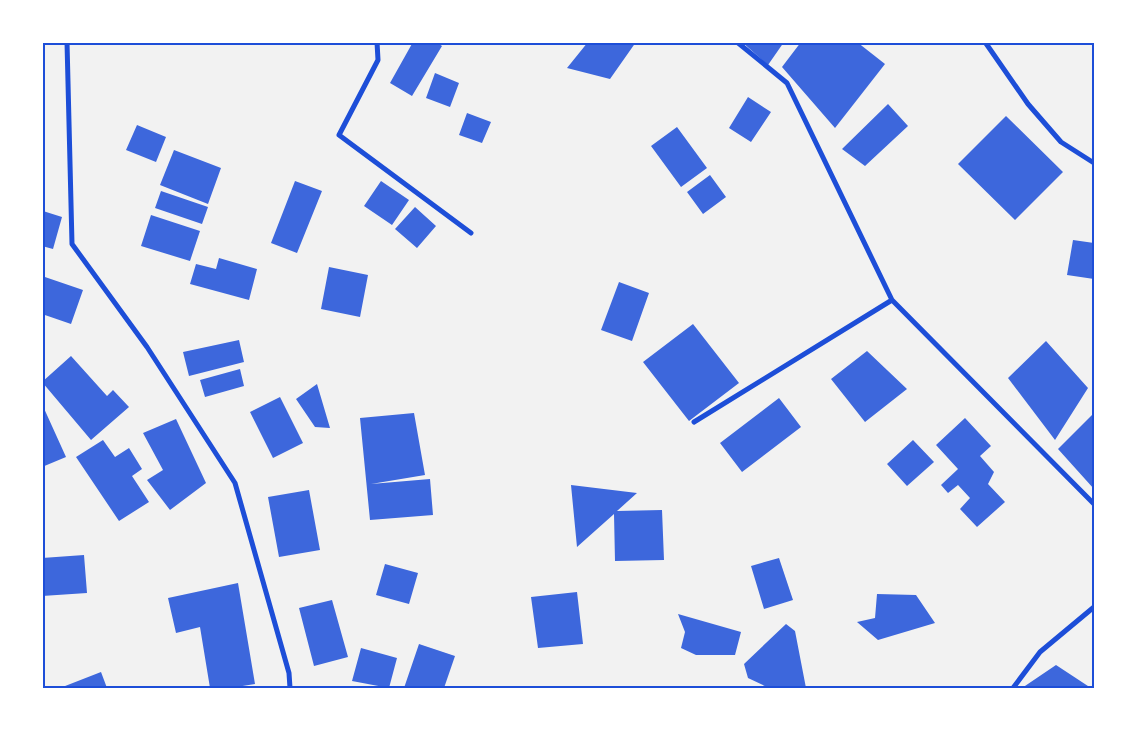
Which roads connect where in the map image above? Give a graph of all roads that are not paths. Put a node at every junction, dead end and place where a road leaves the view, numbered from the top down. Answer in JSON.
{"nodes":[{"id":1,"x":68,"y":42,"type":"edge"},
{"id":2,"x":377,"y":42,"type":"edge"},
{"id":3,"x":737,"y":42,"type":"edge"},
{"id":4,"x":985,"y":42,"type":"edge"},
{"id":5,"x":1094,"y":163,"type":"edge"},
{"id":6,"x":471,"y":233,"type":"dead end"},
{"id":7,"x":892,"y":300,"type":"junction"},
{"id":8,"x":694,"y":422,"type":"dead end"},
{"id":9,"x":1094,"y":504,"type":"edge"},
{"id":10,"x":1094,"y":607,"type":"edge"},
{"id":11,"x":290,"y":688,"type":"edge"},
{"id":12,"x":1012,"y":688,"type":"edge"}],
"edges":[{"from":1,"to":11,"type":"street"},
{"from":2,"to":6,"type":"street"},
{"from":3,"to":7,"type":"street"},
{"from":4,"to":5,"type":"street"},
{"from":7,"to":8,"type":"street"},
{"from":7,"to":9,"type":"street"},
{"from":10,"to":12,"type":"street"}]}
